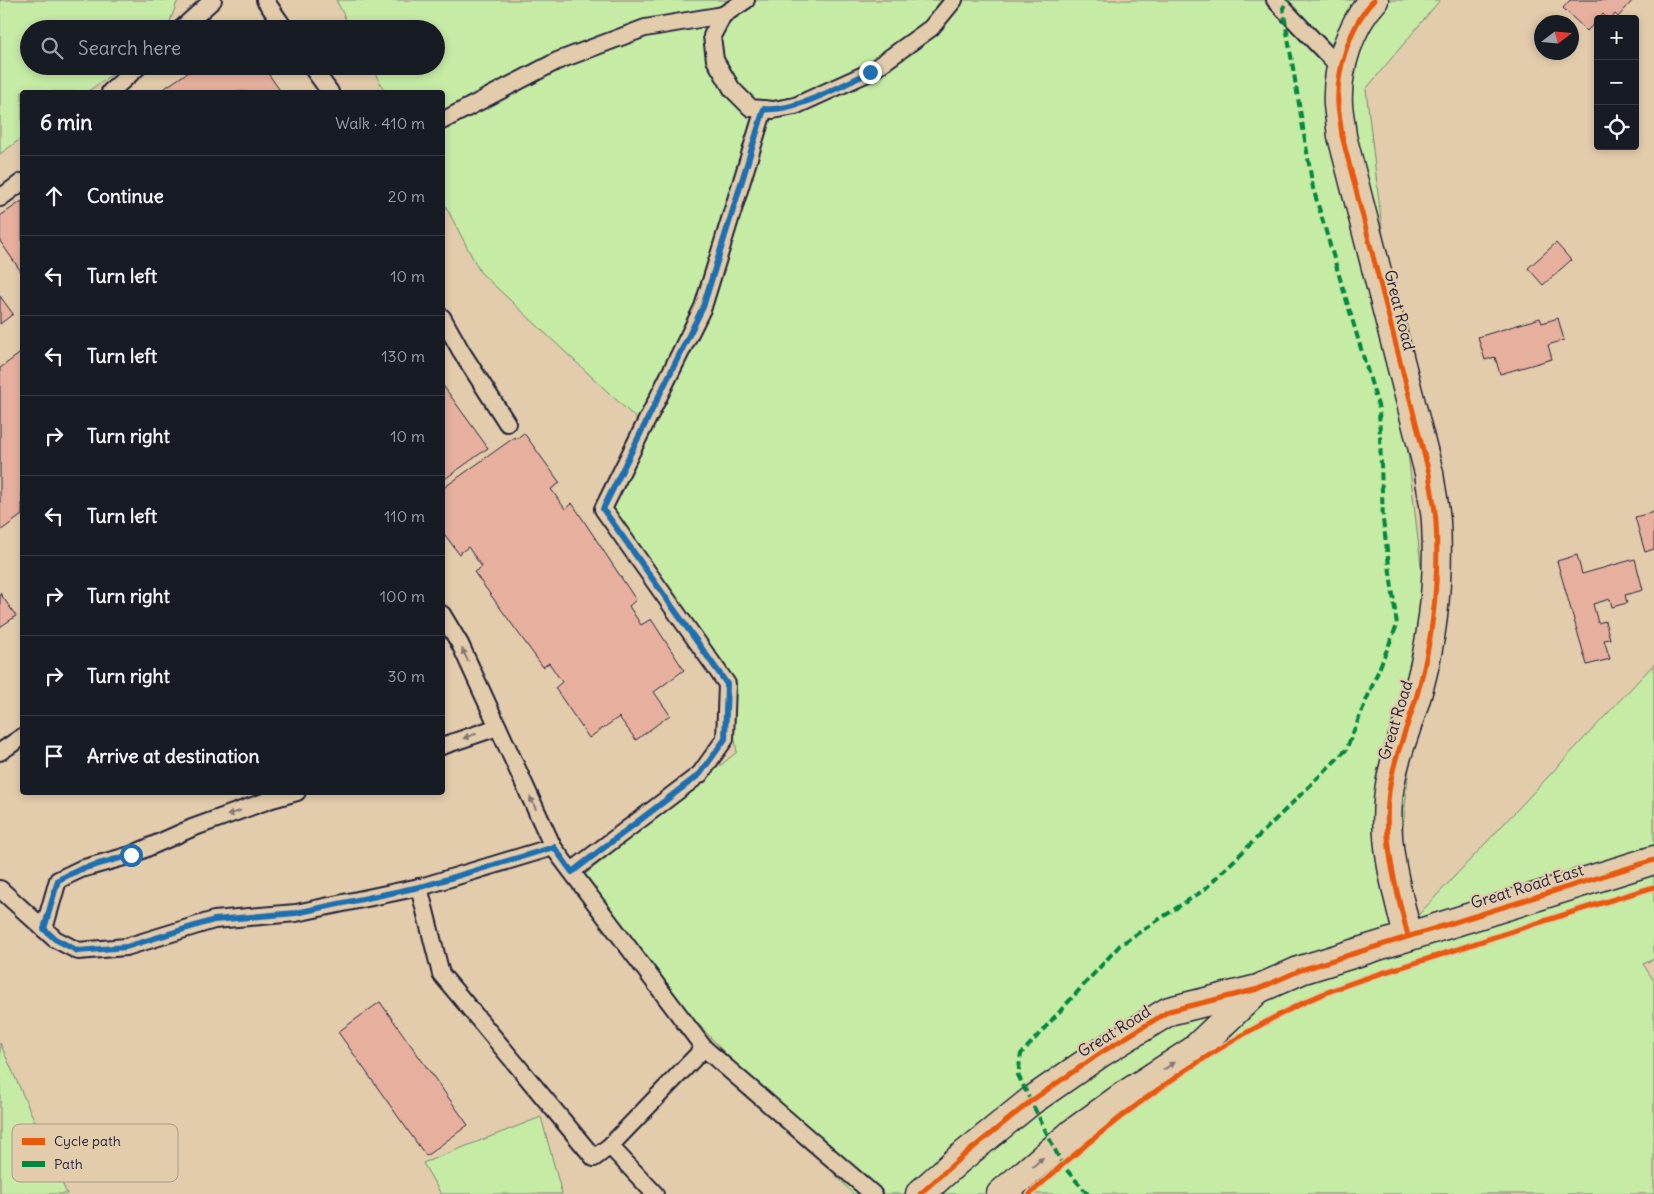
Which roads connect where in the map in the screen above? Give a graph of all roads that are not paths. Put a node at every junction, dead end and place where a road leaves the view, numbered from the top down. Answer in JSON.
{"nodes":[{"id":1,"x":213,"y":0,"type":"edge"},
{"id":2,"x":265,"y":0,"type":"edge"},
{"id":3,"x":746,"y":0,"type":"edge"},
{"id":4,"x":954,"y":0,"type":"edge"},
{"id":5,"x":1275,"y":0,"type":"edge"},
{"id":6,"x":1374,"y":0,"type":"edge"},
{"id":7,"x":723,"y":15,"type":"junction"},
{"id":8,"x":191,"y":20,"type":"edge"},
{"id":9,"x":279,"y":20,"type":"edge"},
{"id":10,"x":1341,"y":68,"type":"junction"},
{"id":11,"x":129,"y":75,"type":"edge"},
{"id":12,"x":318,"y":75,"type":"edge"},
{"id":13,"x":112,"y":90,"type":"edge"},
{"id":14,"x":329,"y":90,"type":"edge"},
{"id":15,"x":764,"y":109,"type":"junction"},
{"id":16,"x":445,"y":119,"type":"edge"},
{"id":17,"x":20,"y":183,"type":"edge"},
{"id":18,"x":0,"y":198,"type":"edge"},
{"id":19,"x":445,"y":322,"type":"edge"},
{"id":20,"x":507,"y":422,"type":"dead end"},
{"id":21,"x":445,"y":619,"type":"edge"},
{"id":22,"x":498,"y":727,"type":"junction"},
{"id":23,"x":20,"y":738,"type":"edge"},
{"id":24,"x":445,"y":745,"type":"edge"},
{"id":25,"x":0,"y":752,"type":"edge"},
{"id":26,"x":287,"y":795,"type":"edge"},
{"id":27,"x":554,"y":847,"type":"junction"},
{"id":28,"x":1654,"y":860,"type":"edge"},
{"id":29,"x":572,"y":872,"type":"junction"},
{"id":30,"x":419,"y":887,"type":"junction"},
{"id":31,"x":0,"y":889,"type":"edge"},
{"id":32,"x":44,"y":929,"type":"junction"},
{"id":33,"x":1408,"y":936,"type":"junction"},
{"id":34,"x":1258,"y":988,"type":"junction"},
{"id":35,"x":704,"y":1048,"type":"junction"},
{"id":36,"x":610,"y":1146,"type":"junction"},
{"id":37,"x":655,"y":1194,"type":"edge"},
{"id":38,"x":873,"y":1194,"type":"edge"},
{"id":39,"x":920,"y":1194,"type":"edge"},
{"id":40,"x":1001,"y":1194,"type":"edge"}],
"edges":[{"from":1,"to":8,"type":"lane"},
{"from":2,"to":9,"type":"lane"},
{"from":3,"to":7,"type":"lane"},
{"from":4,"to":15,"type":"lane"},
{"from":5,"to":10,"type":"lane"},
{"from":6,"to":10,"type":"street","name":"Great Road"},
{"from":7,"to":15,"type":"lane"},
{"from":7,"to":16,"type":"lane"},
{"from":10,"to":33,"type":"street","name":"Great Road"},
{"from":11,"to":13,"type":"lane"},
{"from":12,"to":14,"type":"lane"},
{"from":15,"to":29,"type":"lane"},
{"from":17,"to":18,"type":"lane"},
{"from":19,"to":20,"type":"lane"},
{"from":22,"to":21,"type":"lane","one_way":true},
{"from":22,"to":24,"type":"lane","one_way":true},
{"from":27,"to":22,"type":"lane","one_way":true},
{"from":23,"to":25,"type":"lane"},
{"from":26,"to":32,"type":"lane","one_way":true},
{"from":27,"to":29,"type":"lane"},
{"from":27,"to":30,"type":"lane"},
{"from":28,"to":33,"type":"street","name":"Great Road East"},
{"from":29,"to":35,"type":"lane"},
{"from":30,"to":32,"type":"lane"},
{"from":30,"to":36,"type":"lane"},
{"from":31,"to":32,"type":"lane"},
{"from":33,"to":34,"type":"street","name":"Great Road"},
{"from":34,"to":39,"type":"street","name":"Great Road"},
{"from":40,"to":34,"type":"street","name":"Great Road","one_way":true},
{"from":35,"to":36,"type":"lane"},
{"from":35,"to":38,"type":"lane"},
{"from":36,"to":37,"type":"lane"}]}
